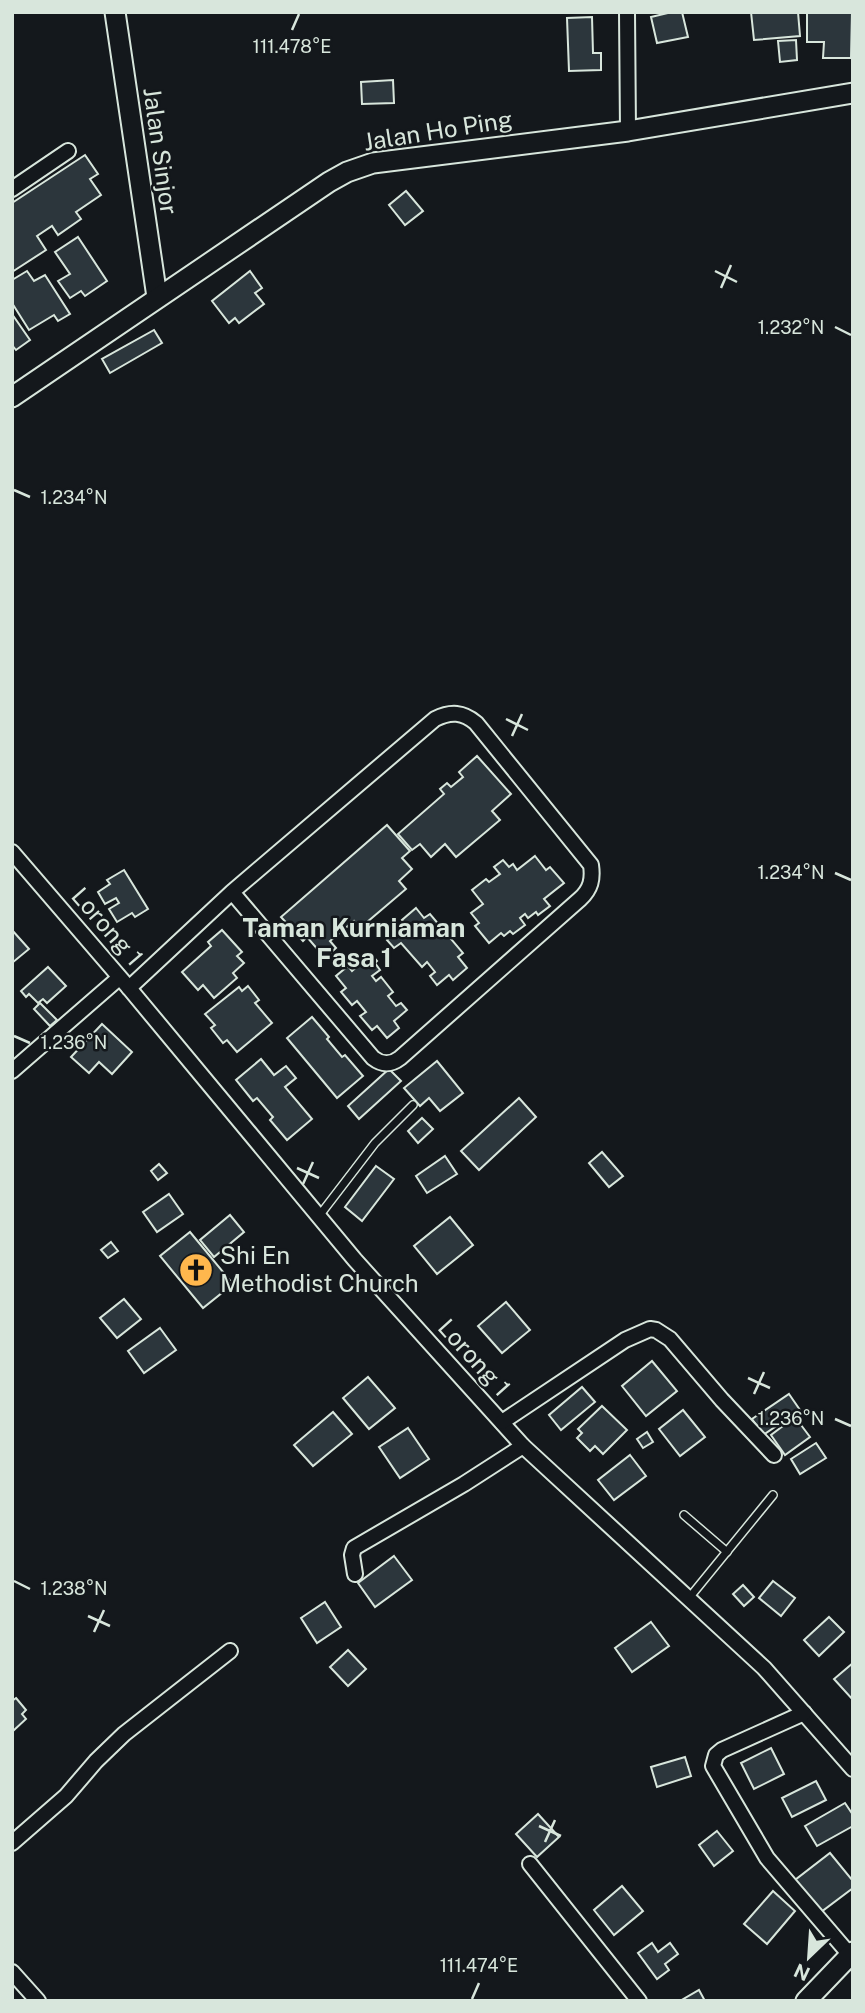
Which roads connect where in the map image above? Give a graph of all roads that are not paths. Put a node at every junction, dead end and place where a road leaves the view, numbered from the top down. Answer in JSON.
{"nodes":[{"id":1,"x":115,"y":12,"type":"edge"},
{"id":2,"x":627,"y":12,"type":"edge"},
{"id":3,"x":853,"y":93,"type":"edge"},
{"id":4,"x":628,"y":131,"type":"junction"},
{"id":5,"x":68,"y":151,"type":"dead end"},
{"id":6,"x":12,"y":188,"type":"edge"},
{"id":7,"x":157,"y":297,"type":"junction"},
{"id":8,"x":12,"y":397,"type":"edge"},
{"id":9,"x":12,"y":852,"type":"edge"},
{"id":10,"x":232,"y":892,"type":"junction"},
{"id":11,"x":124,"y":983,"type":"junction"},
{"id":12,"x":12,"y":1071,"type":"edge"},
{"id":13,"x":414,"y":1105,"type":"dead end"},
{"id":14,"x":319,"y":1216,"type":"junction"},
{"id":15,"x":502,"y":1422,"type":"junction"},
{"id":16,"x":523,"y":1446,"type":"junction"},
{"id":17,"x":774,"y":1455,"type":"dead end"},
{"id":18,"x":773,"y":1495,"type":"dead end"},
{"id":19,"x":684,"y":1515,"type":"dead end"},
{"id":20,"x":727,"y":1552,"type":"junction"},
{"id":21,"x":355,"y":1574,"type":"dead end"},
{"id":22,"x":688,"y":1599,"type":"junction"},
{"id":23,"x":230,"y":1651,"type":"dead end"},
{"id":24,"x":804,"y":1713,"type":"junction"},
{"id":25,"x":853,"y":1769,"type":"edge"},
{"id":26,"x":12,"y":1843,"type":"edge"},
{"id":27,"x":530,"y":1864,"type":"dead end"},
{"id":28,"x":851,"y":1954,"type":"edge"},
{"id":29,"x":12,"y":1972,"type":"edge"},
{"id":30,"x":817,"y":1997,"type":"edge"},
{"id":31,"x":38,"y":2001,"type":"edge"},
{"id":32,"x":639,"y":2001,"type":"edge"}],
"edges":[{"from":1,"to":7,"type":"street","name":"Jalan Sinjor"},
{"from":2,"to":4,"type":"street"},
{"from":3,"to":4,"type":"street","name":"Jalan Ho Ping"},
{"from":4,"to":7,"type":"street","name":"Jalan Ho Ping"},
{"from":5,"to":6,"type":"street"},
{"from":7,"to":8,"type":"street","name":"Jalan Ho Ping"},
{"from":9,"to":11,"type":"street","name":"Lorong 1"},
{"from":10,"to":10,"type":"street"},
{"from":10,"to":11,"type":"street"},
{"from":11,"to":12,"type":"street"},
{"from":11,"to":14,"type":"street","name":"Lorong 1"},
{"from":13,"to":14,"type":"lane"},
{"from":14,"to":15,"type":"street","name":"Lorong 1"},
{"from":15,"to":16,"type":"street","name":"Lorong 1"},
{"from":15,"to":17,"type":"street"},
{"from":16,"to":21,"type":"street"},
{"from":16,"to":22,"type":"street","name":"Lorong 1"},
{"from":18,"to":20,"type":"lane"},
{"from":19,"to":20,"type":"lane"},
{"from":20,"to":22,"type":"lane"},
{"from":22,"to":24,"type":"street","name":"Lorong 1"},
{"from":23,"to":26,"type":"street"},
{"from":24,"to":25,"type":"street","name":"Lorong 1"},
{"from":24,"to":28,"type":"street"},
{"from":27,"to":32,"type":"street"},
{"from":28,"to":30,"type":"street"},
{"from":29,"to":31,"type":"street"}]}
